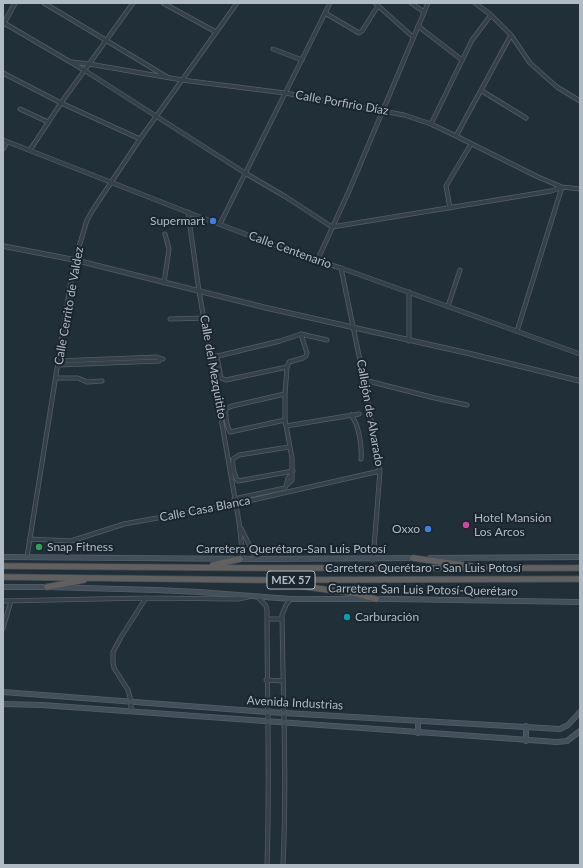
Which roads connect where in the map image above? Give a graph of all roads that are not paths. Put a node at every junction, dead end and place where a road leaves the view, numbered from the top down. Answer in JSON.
{"nodes":[{"id":1,"x":15,"y":3,"type":"edge"},
{"id":2,"x":44,"y":3,"type":"edge"},
{"id":3,"x":133,"y":3,"type":"edge"},
{"id":4,"x":162,"y":3,"type":"edge"},
{"id":5,"x":237,"y":3,"type":"edge"},
{"id":6,"x":330,"y":3,"type":"edge"},
{"id":7,"x":411,"y":3,"type":"edge"},
{"id":8,"x":428,"y":3,"type":"edge"},
{"id":9,"x":475,"y":3,"type":"edge"},
{"id":10,"x":376,"y":4,"type":"edge"},
{"id":11,"x":424,"y":12,"type":"junction"},
{"id":12,"x":325,"y":13,"type":"junction"},
{"id":13,"x":491,"y":15,"type":"junction"},
{"id":14,"x":4,"y":24,"type":"edge"},
{"id":15,"x":418,"y":26,"type":"junction"},
{"id":16,"x":216,"y":32,"type":"junction"},
{"id":17,"x":511,"y":35,"type":"junction"},
{"id":18,"x":413,"y":37,"type":"junction"},
{"id":19,"x":106,"y":39,"type":"junction"},
{"id":20,"x":273,"y":49,"type":"dead end"},
{"id":21,"x":302,"y":60,"type":"junction"},
{"id":22,"x":462,"y":60,"type":"junction"},
{"id":23,"x":71,"y":62,"type":"junction"},
{"id":24,"x":89,"y":64,"type":"junction"},
{"id":25,"x":84,"y":70,"type":"junction"},
{"id":26,"x":3,"y":73,"type":"edge"},
{"id":27,"x":168,"y":78,"type":"junction"},
{"id":28,"x":182,"y":80,"type":"junction"},
{"id":29,"x":482,"y":91,"type":"junction"},
{"id":30,"x":285,"y":93,"type":"junction"},
{"id":31,"x":580,"y":101,"type":"edge"},
{"id":32,"x":61,"y":103,"type":"junction"},
{"id":33,"x":20,"y":109,"type":"dead end"},
{"id":34,"x":382,"y":110,"type":"junction"},
{"id":35,"x":157,"y":116,"type":"junction"},
{"id":36,"x":526,"y":118,"type":"dead end"},
{"id":37,"x":48,"y":122,"type":"junction"},
{"id":38,"x":431,"y":124,"type":"junction"},
{"id":39,"x":456,"y":136,"type":"junction"},
{"id":40,"x":140,"y":139,"type":"junction"},
{"id":41,"x":5,"y":141,"type":"edge"},
{"id":42,"x":472,"y":144,"type":"junction"},
{"id":43,"x":3,"y":149,"type":"edge"},
{"id":44,"x":30,"y":150,"type":"junction"},
{"id":45,"x":245,"y":173,"type":"junction"},
{"id":46,"x":110,"y":182,"type":"junction"},
{"id":47,"x":562,"y":187,"type":"junction"},
{"id":48,"x":580,"y":190,"type":"edge"},
{"id":49,"x":450,"y":208,"type":"junction"},
{"id":50,"x":188,"y":212,"type":"junction"},
{"id":51,"x":220,"y":224,"type":"junction"},
{"id":52,"x":332,"y":227,"type":"junction"},
{"id":53,"x":166,"y":234,"type":"dead end"},
{"id":54,"x":3,"y":246,"type":"edge"},
{"id":55,"x":75,"y":260,"type":"junction"},
{"id":56,"x":317,"y":261,"type":"junction"},
{"id":57,"x":341,"y":268,"type":"junction"},
{"id":58,"x":460,"y":270,"type":"dead end"},
{"id":59,"x":164,"y":283,"type":"junction"},
{"id":60,"x":199,"y":291,"type":"junction"},
{"id":61,"x":409,"y":292,"type":"junction"},
{"id":62,"x":448,"y":306,"type":"junction"},
{"id":63,"x":205,"y":318,"type":"junction"},
{"id":64,"x":170,"y":319,"type":"dead end"},
{"id":65,"x":353,"y":327,"type":"junction"},
{"id":66,"x":517,"y":331,"type":"junction"},
{"id":67,"x":301,"y":334,"type":"junction"},
{"id":68,"x":328,"y":340,"type":"dead end"},
{"id":69,"x":409,"y":341,"type":"junction"},
{"id":70,"x":580,"y":354,"type":"edge"},
{"id":71,"x":144,"y":357,"type":"junction"},
{"id":72,"x":126,"y":358,"type":"junction"},
{"id":73,"x":120,"y":361,"type":"junction"},
{"id":74,"x":145,"y":362,"type":"junction"},
{"id":75,"x":59,"y":363,"type":"junction"},
{"id":76,"x":126,"y":363,"type":"junction"},
{"id":77,"x":287,"y":367,"type":"junction"},
{"id":78,"x":56,"y":378,"type":"junction"},
{"id":79,"x":364,"y":380,"type":"junction"},
{"id":80,"x":102,"y":381,"type":"dead end"},
{"id":81,"x":580,"y":381,"type":"edge"},
{"id":82,"x":285,"y":394,"type":"junction"},
{"id":83,"x":467,"y":405,"type":"dead end"},
{"id":84,"x":359,"y":414,"type":"dead end"},
{"id":85,"x":351,"y":415,"type":"junction"},
{"id":86,"x":285,"y":420,"type":"junction"},
{"id":87,"x":286,"y":426,"type":"junction"},
{"id":88,"x":289,"y":447,"type":"junction"},
{"id":89,"x":361,"y":459,"type":"dead end"},
{"id":90,"x":380,"y":471,"type":"junction"},
{"id":91,"x":292,"y":473,"type":"junction"},
{"id":92,"x":286,"y":488,"type":"junction"},
{"id":93,"x":234,"y":498,"type":"junction"},
{"id":94,"x":235,"y":504,"type":"junction"},
{"id":95,"x":239,"y":522,"type":"junction"},
{"id":96,"x":30,"y":539,"type":"junction"},
{"id":97,"x":3,"y":557,"type":"edge"},
{"id":98,"x":27,"y":557,"type":"junction"},
{"id":99,"x":580,"y":557,"type":"edge"},
{"id":100,"x":413,"y":558,"type":"junction"},
{"id":101,"x":242,"y":559,"type":"junction"},
{"id":102,"x":256,"y":560,"type":"junction"},
{"id":103,"x":373,"y":560,"type":"junction"},
{"id":104,"x":3,"y":566,"type":"edge"},
{"id":105,"x":204,"y":567,"type":"junction"},
{"id":106,"x":580,"y":568,"type":"edge"},
{"id":107,"x":495,"y":569,"type":"junction"},
{"id":108,"x":3,"y":577,"type":"edge"},
{"id":109,"x":100,"y":578,"type":"junction"},
{"id":110,"x":580,"y":579,"type":"edge"},
{"id":111,"x":259,"y":580,"type":"junction"},
{"id":112,"x":3,"y":587,"type":"edge"},
{"id":113,"x":47,"y":587,"type":"junction"},
{"id":114,"x":248,"y":596,"type":"junction"},
{"id":115,"x":258,"y":597,"type":"junction"},
{"id":116,"x":146,"y":598,"type":"junction"},
{"id":117,"x":290,"y":599,"type":"junction"},
{"id":118,"x":376,"y":599,"type":"junction"},
{"id":119,"x":3,"y":601,"type":"edge"},
{"id":120,"x":10,"y":601,"type":"junction"},
{"id":121,"x":580,"y":602,"type":"edge"},
{"id":122,"x":267,"y":619,"type":"junction"},
{"id":123,"x":282,"y":619,"type":"junction"},
{"id":124,"x":3,"y":628,"type":"edge"},
{"id":125,"x":266,"y":680,"type":"junction"},
{"id":126,"x":283,"y":681,"type":"junction"},
{"id":127,"x":3,"y":692,"type":"edge"},
{"id":128,"x":132,"y":702,"type":"junction"},
{"id":129,"x":3,"y":704,"type":"edge"},
{"id":130,"x":131,"y":711,"type":"junction"},
{"id":131,"x":267,"y":712,"type":"junction"},
{"id":132,"x":580,"y":712,"type":"edge"},
{"id":133,"x":285,"y":713,"type":"junction"},
{"id":134,"x":268,"y":721,"type":"junction"},
{"id":135,"x":418,"y":721,"type":"junction"},
{"id":136,"x":284,"y":722,"type":"junction"},
{"id":137,"x":526,"y":726,"type":"junction"},
{"id":138,"x":580,"y":731,"type":"edge"},
{"id":139,"x":418,"y":733,"type":"junction"},
{"id":140,"x":526,"y":740,"type":"junction"},
{"id":141,"x":267,"y":865,"type":"edge"},
{"id":142,"x":283,"y":865,"type":"edge"}],
"edges":[{"from":1,"to":14,"type":"street"},
{"from":2,"to":19,"type":"street"},
{"from":3,"to":19,"type":"street"},
{"from":4,"to":16,"type":"street"},
{"from":5,"to":16,"type":"street","name":"Calle Cerrito de Valdez"},
{"from":6,"to":12,"type":"street"},
{"from":7,"to":11,"type":"street"},
{"from":8,"to":11,"type":"street"},
{"from":9,"to":13,"type":"street"},
{"from":10,"to":12,"type":"street"},
{"from":10,"to":18,"type":"street"},
{"from":11,"to":15,"type":"street"},
{"from":12,"to":21,"type":"street"},
{"from":13,"to":17,"type":"street"},
{"from":13,"to":22,"type":"street"},
{"from":14,"to":23,"type":"street"},
{"from":15,"to":18,"type":"street"},
{"from":15,"to":22,"type":"street"},
{"from":16,"to":28,"type":"street","name":"Calle Cerrito de Valdez"},
{"from":17,"to":29,"type":"street"},
{"from":17,"to":31,"type":"street"},
{"from":18,"to":34,"type":"street"},
{"from":19,"to":24,"type":"street"},
{"from":19,"to":27,"type":"street"},
{"from":20,"to":21,"type":"street"},
{"from":21,"to":30,"type":"street"},
{"from":22,"to":38,"type":"street"},
{"from":23,"to":24,"type":"street","name":"Calle Porfirio Díaz"},
{"from":23,"to":25,"type":"street"},
{"from":24,"to":25,"type":"street"},
{"from":24,"to":27,"type":"street","name":"Calle Porfirio Díaz"},
{"from":25,"to":32,"type":"street"},
{"from":25,"to":35,"type":"street"},
{"from":26,"to":32,"type":"street"},
{"from":27,"to":28,"type":"street","name":"Calle Porfirio Díaz"},
{"from":28,"to":30,"type":"street","name":"Calle Porfirio Díaz"},
{"from":28,"to":35,"type":"street","name":"Calle Cerrito de Valdez"},
{"from":29,"to":36,"type":"street"},
{"from":29,"to":39,"type":"street"},
{"from":30,"to":34,"type":"street","name":"Calle Porfirio Díaz"},
{"from":30,"to":45,"type":"street"},
{"from":32,"to":37,"type":"street"},
{"from":32,"to":40,"type":"street"},
{"from":33,"to":37,"type":"street"},
{"from":34,"to":38,"type":"street","name":"Calle Porfirio Díaz"},
{"from":34,"to":52,"type":"street"},
{"from":35,"to":40,"type":"street","name":"Calle Cerrito de Valdez"},
{"from":35,"to":45,"type":"street"},
{"from":37,"to":44,"type":"street"},
{"from":38,"to":39,"type":"street","name":"Calle Porfirio Díaz"},
{"from":39,"to":42,"type":"street","name":"Calle Porfirio Díaz"},
{"from":40,"to":46,"type":"street","name":"Calle Cerrito de Valdez"},
{"from":41,"to":43,"type":"street"},
{"from":41,"to":44,"type":"street","name":"Calle Centenario"},
{"from":42,"to":47,"type":"street","name":"Calle Porfirio Díaz"},
{"from":42,"to":49,"type":"street"},
{"from":44,"to":46,"type":"street","name":"Calle Centenario"},
{"from":45,"to":51,"type":"street"},
{"from":45,"to":52,"type":"street"},
{"from":46,"to":50,"type":"street","name":"Calle Centenario"},
{"from":46,"to":55,"type":"street","name":"Calle Cerrito de Valdez"},
{"from":47,"to":48,"type":"street","name":"Calle Porfirio Díaz"},
{"from":47,"to":49,"type":"street"},
{"from":47,"to":66,"type":"street"},
{"from":49,"to":52,"type":"street"},
{"from":50,"to":51,"type":"street","name":"Calle Centenario"},
{"from":50,"to":60,"type":"street","name":"Calle del Mezquitito"},
{"from":51,"to":56,"type":"street","name":"Calle Centenario"},
{"from":52,"to":56,"type":"street"},
{"from":53,"to":59,"type":"street"},
{"from":54,"to":55,"type":"street"},
{"from":55,"to":59,"type":"street"},
{"from":55,"to":75,"type":"street","name":"Calle Cerrito de Valdez"},
{"from":56,"to":57,"type":"street","name":"Calle Centenario"},
{"from":57,"to":61,"type":"street","name":"Calle Centenario"},
{"from":57,"to":65,"type":"street","name":"Callejón de Alvarado"},
{"from":58,"to":62,"type":"street"},
{"from":59,"to":60,"type":"street"},
{"from":60,"to":63,"type":"street","name":"Calle del Mezquitito"},
{"from":60,"to":65,"type":"street"},
{"from":61,"to":62,"type":"street","name":"Calle Centenario"},
{"from":61,"to":69,"type":"street"},
{"from":62,"to":66,"type":"street","name":"Calle Centenario"},
{"from":63,"to":64,"type":"street"},
{"from":63,"to":93,"type":"street","name":"Calle del Mezquitito"},
{"from":65,"to":69,"type":"street"},
{"from":65,"to":79,"type":"street","name":"Callejón de Alvarado"},
{"from":66,"to":70,"type":"street","name":"Calle Centenario"},
{"from":67,"to":68,"type":"street"},
{"from":67,"to":77,"type":"street"},
{"from":67,"to":77,"type":"street"},
{"from":69,"to":81,"type":"street"},
{"from":71,"to":72,"type":"street"},
{"from":71,"to":74,"type":"street"},
{"from":71,"to":74,"type":"street"},
{"from":72,"to":73,"type":"street"},
{"from":72,"to":76,"type":"street"},
{"from":73,"to":75,"type":"street"},
{"from":73,"to":76,"type":"street"},
{"from":74,"to":76,"type":"street"},
{"from":75,"to":78,"type":"street","name":"Calle Cerrito de Valdez"},
{"from":77,"to":82,"type":"street"},
{"from":78,"to":80,"type":"street"},
{"from":78,"to":96,"type":"street","name":"Calle Cerrito de Valdez"},
{"from":79,"to":83,"type":"street"},
{"from":79,"to":90,"type":"street","name":"Callejón de Alvarado"},
{"from":82,"to":86,"type":"street"},
{"from":82,"to":86,"type":"street"},
{"from":84,"to":85,"type":"street"},
{"from":85,"to":87,"type":"street"},
{"from":85,"to":89,"type":"street"},
{"from":86,"to":87,"type":"street"},
{"from":87,"to":88,"type":"street"},
{"from":88,"to":91,"type":"street"},
{"from":88,"to":91,"type":"street"},
{"from":90,"to":92,"type":"street","name":"Calle Casa Blanca"},
{"from":90,"to":103,"type":"street","name":"Callejón de Alvarado"},
{"from":91,"to":92,"type":"street"},
{"from":92,"to":93,"type":"street"},
{"from":92,"to":94,"type":"street","name":"Calle Casa Blanca"},
{"from":93,"to":94,"type":"street","name":"Calle del Mezquitito"},
{"from":94,"to":95,"type":"street","name":"Calle del Mezquitito"},
{"from":94,"to":96,"type":"street","name":"Calle Casa Blanca"},
{"from":95,"to":101,"type":"street","name":"Calle del Mezquitito"},
{"from":95,"to":102,"type":"street","name":"Calle del Mezquitito"},
{"from":96,"to":98,"type":"street","name":"Calle Cerrito de Valdez"},
{"from":97,"to":98,"type":"main road","name":"Carretera Querétaro-San Luis Potosí"},
{"from":98,"to":101,"type":"main road","name":"Carretera Querétaro-San Luis Potosí"},
{"from":99,"to":100,"type":"main road","name":"Carretera Querétaro-San Luis Potosí"},
{"from":100,"to":103,"type":"main road","name":"Carretera Querétaro-San Luis Potosí"},
{"from":100,"to":107,"type":"highway"},
{"from":101,"to":102,"type":"main road","name":"Carretera Querétaro-San Luis Potosí"},
{"from":101,"to":105,"type":"highway"},
{"from":102,"to":103,"type":"main road","name":"Carretera Querétaro-San Luis Potosí"},
{"from":104,"to":105,"type":"highway","name":"Carretera Querétaro - San Luis Potosí","number":"MEX 57"},
{"from":105,"to":107,"type":"highway","name":"Carretera Querétaro - San Luis Potosí","number":"MEX 57"},
{"from":106,"to":107,"type":"highway","name":"Carretera Querétaro - San Luis Potosí","number":"MEX 57"},
{"from":108,"to":109,"type":"highway","name":"Carretera Querétaro - San Luis Potosí","number":"MEX 57"},
{"from":109,"to":111,"type":"highway","name":"Carretera Querétaro - San Luis Potosí","number":"MEX 57"},
{"from":109,"to":113,"type":"highway"},
{"from":110,"to":111,"type":"highway","name":"Carretera Querétaro - San Luis Potosí","number":"MEX 57"},
{"from":111,"to":118,"type":"highway"},
{"from":112,"to":113,"type":"main road","name":"Carretera San Luis Potosí-Querétaro"},
{"from":113,"to":114,"type":"main road","name":"Carretera San Luis Potosí-Querétaro"},
{"from":114,"to":115,"type":"main road","name":"Carretera San Luis Potosí-Querétaro"},
{"from":114,"to":116,"type":"street"},
{"from":115,"to":117,"type":"main road","name":"Carretera San Luis Potosí-Querétaro"},
{"from":115,"to":122,"type":"street"},
{"from":116,"to":120,"type":"street"},
{"from":116,"to":128,"type":"street"},
{"from":117,"to":118,"type":"main road","name":"Carretera San Luis Potosí-Querétaro"},
{"from":117,"to":123,"type":"street"},
{"from":118,"to":121,"type":"main road","name":"Carretera San Luis Potosí-Querétaro"},
{"from":119,"to":120,"type":"street"},
{"from":120,"to":124,"type":"street"},
{"from":122,"to":123,"type":"street"},
{"from":122,"to":125,"type":"street"},
{"from":123,"to":126,"type":"street"},
{"from":125,"to":126,"type":"street"},
{"from":125,"to":131,"type":"street"},
{"from":126,"to":133,"type":"street"},
{"from":127,"to":128,"type":"main road","name":"Avenida Industrias"},
{"from":128,"to":130,"type":"street"},
{"from":128,"to":131,"type":"main road","name":"Avenida Industrias"},
{"from":129,"to":130,"type":"main road","name":"Avenida Industrias"},
{"from":130,"to":134,"type":"main road","name":"Avenida Industrias"},
{"from":131,"to":133,"type":"main road","name":"Avenida Industrias"},
{"from":131,"to":134,"type":"street"},
{"from":132,"to":137,"type":"main road","name":"Avenida Industrias"},
{"from":133,"to":135,"type":"main road","name":"Avenida Industrias"},
{"from":133,"to":136,"type":"street"},
{"from":134,"to":136,"type":"main road","name":"Avenida Industrias"},
{"from":134,"to":141,"type":"street"},
{"from":135,"to":137,"type":"main road","name":"Avenida Industrias"},
{"from":135,"to":139,"type":"main road"},
{"from":136,"to":139,"type":"main road","name":"Avenida Industrias"},
{"from":136,"to":142,"type":"street"},
{"from":137,"to":140,"type":"main road"},
{"from":138,"to":140,"type":"main road","name":"Avenida Industrias"},
{"from":139,"to":140,"type":"main road","name":"Avenida Industrias"}]}
